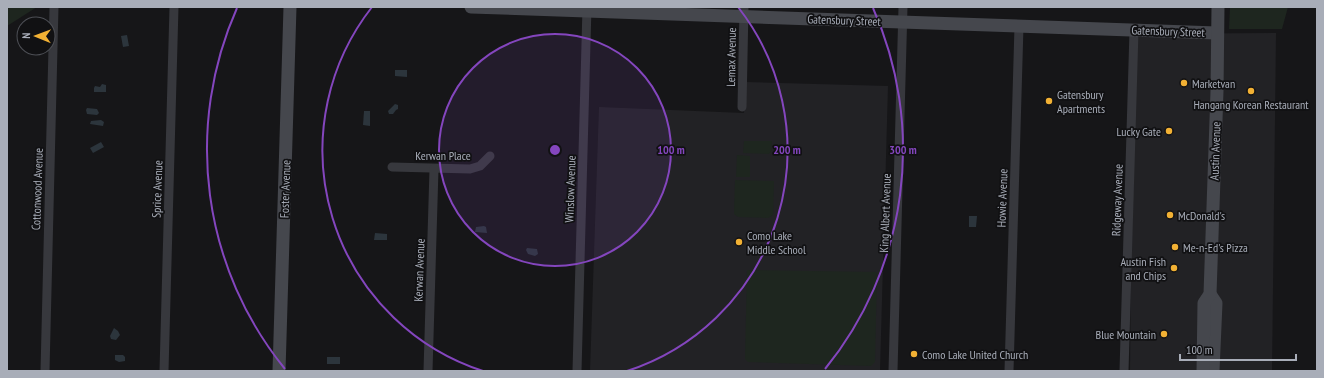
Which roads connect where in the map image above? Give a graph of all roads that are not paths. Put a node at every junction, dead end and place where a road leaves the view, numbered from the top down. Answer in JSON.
{"nodes":[{"id":1,"x":54,"y":7,"type":"edge"},
{"id":2,"x":174,"y":7,"type":"edge"},
{"id":3,"x":290,"y":7,"type":"edge"},
{"id":4,"x":471,"y":7,"type":"edge"},
{"id":5,"x":903,"y":7,"type":"edge"},
{"id":6,"x":1218,"y":7,"type":"edge"},
{"id":7,"x":587,"y":9,"type":"edge"},
{"id":8,"x":665,"y":10,"type":"edge"},
{"id":9,"x":744,"y":12,"type":"edge"},
{"id":10,"x":903,"y":23,"type":"junction"},
{"id":11,"x":1019,"y":26,"type":"junction"},
{"id":12,"x":1134,"y":30,"type":"junction"},
{"id":13,"x":1217,"y":33,"type":"junction"},
{"id":14,"x":742,"y":108,"type":"dead end"},
{"id":15,"x":490,"y":156,"type":"dead end"},
{"id":16,"x":392,"y":167,"type":"dead end"},
{"id":17,"x":434,"y":169,"type":"junction"},
{"id":18,"x":1210,"y":294,"type":"junction"},
{"id":19,"x":44,"y":371,"type":"edge"},
{"id":20,"x":164,"y":371,"type":"edge"},
{"id":21,"x":279,"y":371,"type":"edge"},
{"id":22,"x":428,"y":371,"type":"edge"},
{"id":23,"x":577,"y":371,"type":"edge"},
{"id":24,"x":893,"y":371,"type":"edge"},
{"id":25,"x":1009,"y":371,"type":"edge"},
{"id":26,"x":1124,"y":371,"type":"edge"},
{"id":27,"x":1203,"y":371,"type":"edge"},
{"id":28,"x":1213,"y":371,"type":"edge"}],
"edges":[{"from":1,"to":19,"type":"street","name":"Cottonwood Avenue"},
{"from":2,"to":20,"type":"street","name":"Sprice Avenue"},
{"from":3,"to":21,"type":"street","name":"Foster Avenue"},
{"from":4,"to":7,"type":"street","name":"Gatensbury Street"},
{"from":5,"to":10,"type":"street","name":"King Albert Avenue"},
{"from":6,"to":13,"type":"street","name":"Austin Avenue"},
{"from":7,"to":8,"type":"street","name":"Gatensbury Street"},
{"from":7,"to":23,"type":"street","name":"Winslow Avenue"},
{"from":8,"to":9,"type":"street","name":"Gatensbury Street"},
{"from":9,"to":10,"type":"street","name":"Gatensbury Street"},
{"from":9,"to":14,"type":"street","name":"Lemax Avenue"},
{"from":10,"to":11,"type":"street","name":"Gatensbury Street"},
{"from":10,"to":24,"type":"street","name":"King Albert Avenue"},
{"from":11,"to":12,"type":"street","name":"Gatensbury Street"},
{"from":11,"to":25,"type":"street","name":"Howie Avenue"},
{"from":12,"to":13,"type":"street","name":"Gatensbury Street"},
{"from":12,"to":26,"type":"street","name":"Ridgeway Avenue"},
{"from":13,"to":18,"type":"street","name":"Austin Avenue"},
{"from":15,"to":17,"type":"street","name":"Kerwan Place"},
{"from":16,"to":17,"type":"street","name":"Kerwan Place"},
{"from":17,"to":22,"type":"street","name":"Kerwan Avenue"},
{"from":18,"to":27,"type":"street","name":"Austin Avenue"},
{"from":18,"to":28,"type":"street","name":"Austin Avenue"}]}
